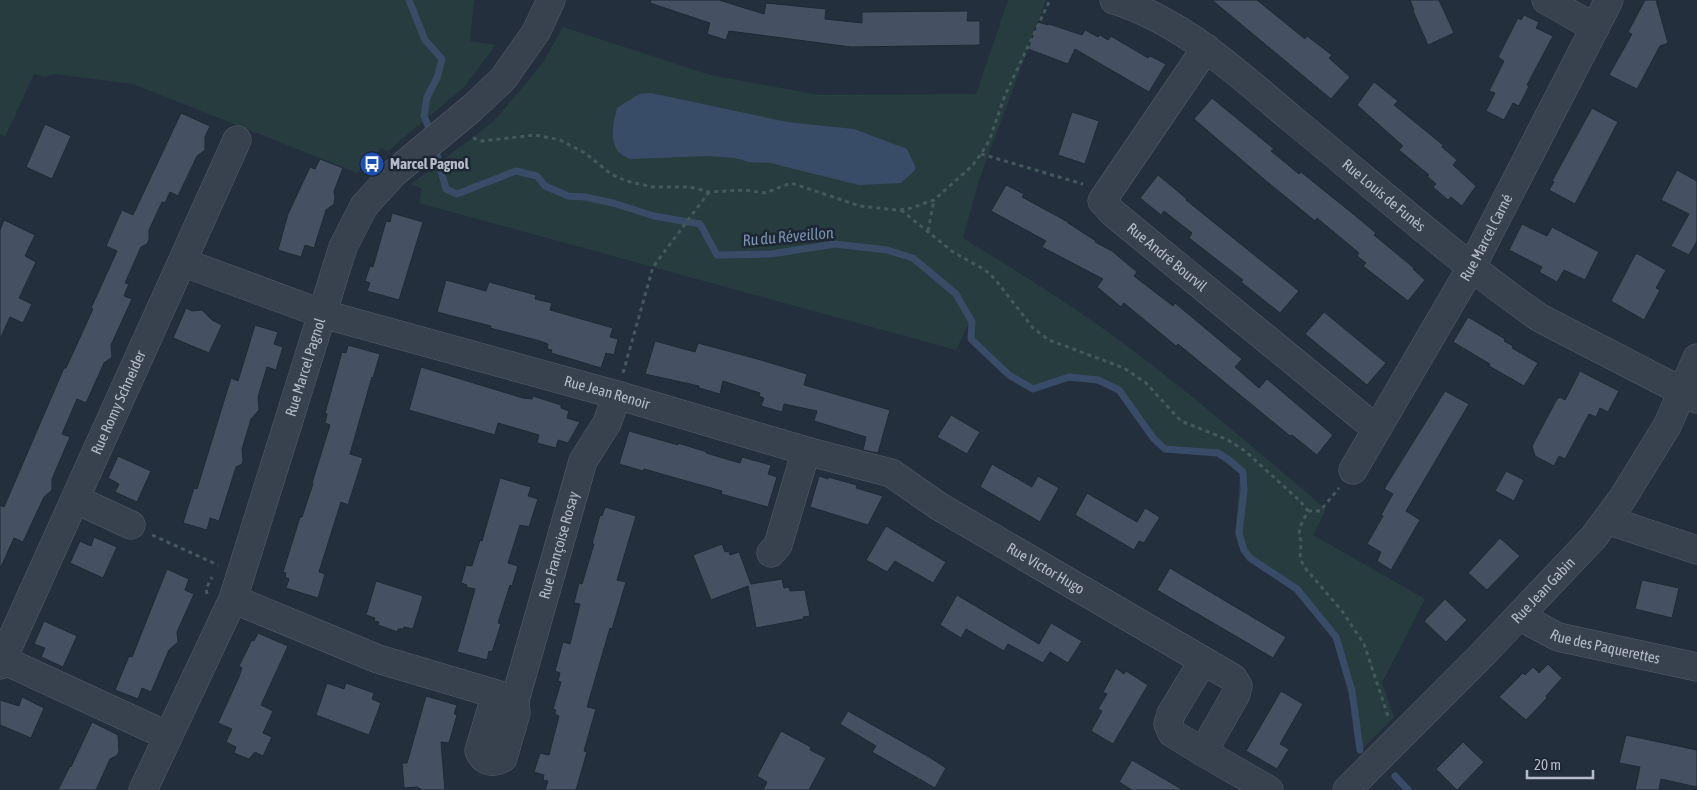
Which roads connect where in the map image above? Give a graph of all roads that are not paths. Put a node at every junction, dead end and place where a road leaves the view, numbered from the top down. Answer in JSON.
{"nodes":[{"id":1,"x":552,"y":0,"type":"edge"},
{"id":2,"x":1114,"y":0,"type":"edge"},
{"id":3,"x":1546,"y":0,"type":"edge"},
{"id":4,"x":1609,"y":0,"type":"edge"},
{"id":5,"x":1595,"y":28,"type":"junction"},
{"id":6,"x":1206,"y":48,"type":"junction"},
{"id":7,"x":237,"y":140,"type":"dead end"},
{"id":8,"x":182,"y":262,"type":"junction"},
{"id":9,"x":1472,"y":266,"type":"junction"},
{"id":10,"x":323,"y":314,"type":"junction"},
{"id":11,"x":1697,"y":358,"type":"edge"},
{"id":12,"x":1680,"y":390,"type":"edge"},
{"id":13,"x":617,"y":395,"type":"junction"},
{"id":14,"x":1378,"y":427,"type":"junction"},
{"id":15,"x":806,"y":451,"type":"junction"},
{"id":16,"x":1353,"y":470,"type":"road end"},
{"id":17,"x":891,"y":473,"type":"joint"},
{"id":18,"x":75,"y":500,"type":"junction"},
{"id":19,"x":1607,"y":520,"type":"junction"},
{"id":20,"x":131,"y":525,"type":"road end"},
{"id":21,"x":1697,"y":550,"type":"edge"},
{"id":22,"x":771,"y":553,"type":"dead end"},
{"id":23,"x":233,"y":599,"type":"junction"},
{"id":24,"x":1521,"y":614,"type":"junction"},
{"id":25,"x":1203,"y":661,"type":"junction"},
{"id":26,"x":1,"y":662,"type":"edge"},
{"id":27,"x":1697,"y":667,"type":"edge"},
{"id":28,"x":168,"y":736,"type":"junction"},
{"id":29,"x":1203,"y":752,"type":"junction"},
{"id":30,"x":143,"y":790,"type":"edge"},
{"id":31,"x":1269,"y":790,"type":"edge"},
{"id":32,"x":1347,"y":790,"type":"edge"}],
"edges":[{"from":1,"to":10,"type":"street","name":"Rue Marcel Pagnol"},
{"from":2,"to":6,"type":"street","name":"Rue Louis de Funès"},
{"from":3,"to":5,"type":"street"},
{"from":4,"to":5,"type":"street","name":"Rue Marcel Carné"},
{"from":5,"to":9,"type":"street","name":"Rue Marcel Carné"},
{"from":6,"to":9,"type":"street","name":"Rue Louis de Funès"},
{"from":6,"to":14,"type":"street","name":"Rue André Bourvil"},
{"from":7,"to":8,"type":"street","name":"Rue Romy Schneider"},
{"from":8,"to":10,"type":"street","name":"Rue Jean Renoir"},
{"from":8,"to":18,"type":"street","name":"Rue Romy Schneider"},
{"from":9,"to":12,"type":"street","name":"Rue Louis de Funès"},
{"from":9,"to":14,"type":"street","name":"Rue Marcel Carné"},
{"from":10,"to":13,"type":"street","name":"Rue Jean Renoir"},
{"from":10,"to":23,"type":"street","name":"Rue Marcel Pagnol"},
{"from":11,"to":12,"type":"street","name":"Rue Jean Gabin"},
{"from":12,"to":19,"type":"street","name":"Rue Jean Gabin"},
{"from":13,"to":15,"type":"street","name":"Rue Jean Renoir"},
{"from":13,"to":23,"type":"street","name":"Rue Françoise Rosay"},
{"from":14,"to":16,"type":"street","name":"Rue Marcel Carné"},
{"from":15,"to":17,"type":"street","name":"Rue Jean Renoir"},
{"from":15,"to":22,"type":"street"},
{"from":17,"to":25,"type":"street","name":"Rue Victor Hugo"},
{"from":18,"to":20,"type":"street"},
{"from":18,"to":26,"type":"street","name":"Rue Romy Schneider"},
{"from":19,"to":21,"type":"street"},
{"from":19,"to":24,"type":"street","name":"Rue Jean Gabin"},
{"from":23,"to":28,"type":"street","name":"Rue Marcel Pagnol"},
{"from":24,"to":27,"type":"street","name":"Rue des Paquerettes"},
{"from":24,"to":32,"type":"street","name":"Rue Jean Gabin"},
{"from":25,"to":29,"type":"street"},
{"from":25,"to":29,"type":"street","name":"Rue Victor Hugo"},
{"from":26,"to":28,"type":"street"},
{"from":28,"to":30,"type":"street","name":"Rue Marcel Pagnol"},
{"from":29,"to":31,"type":"street"}]}
